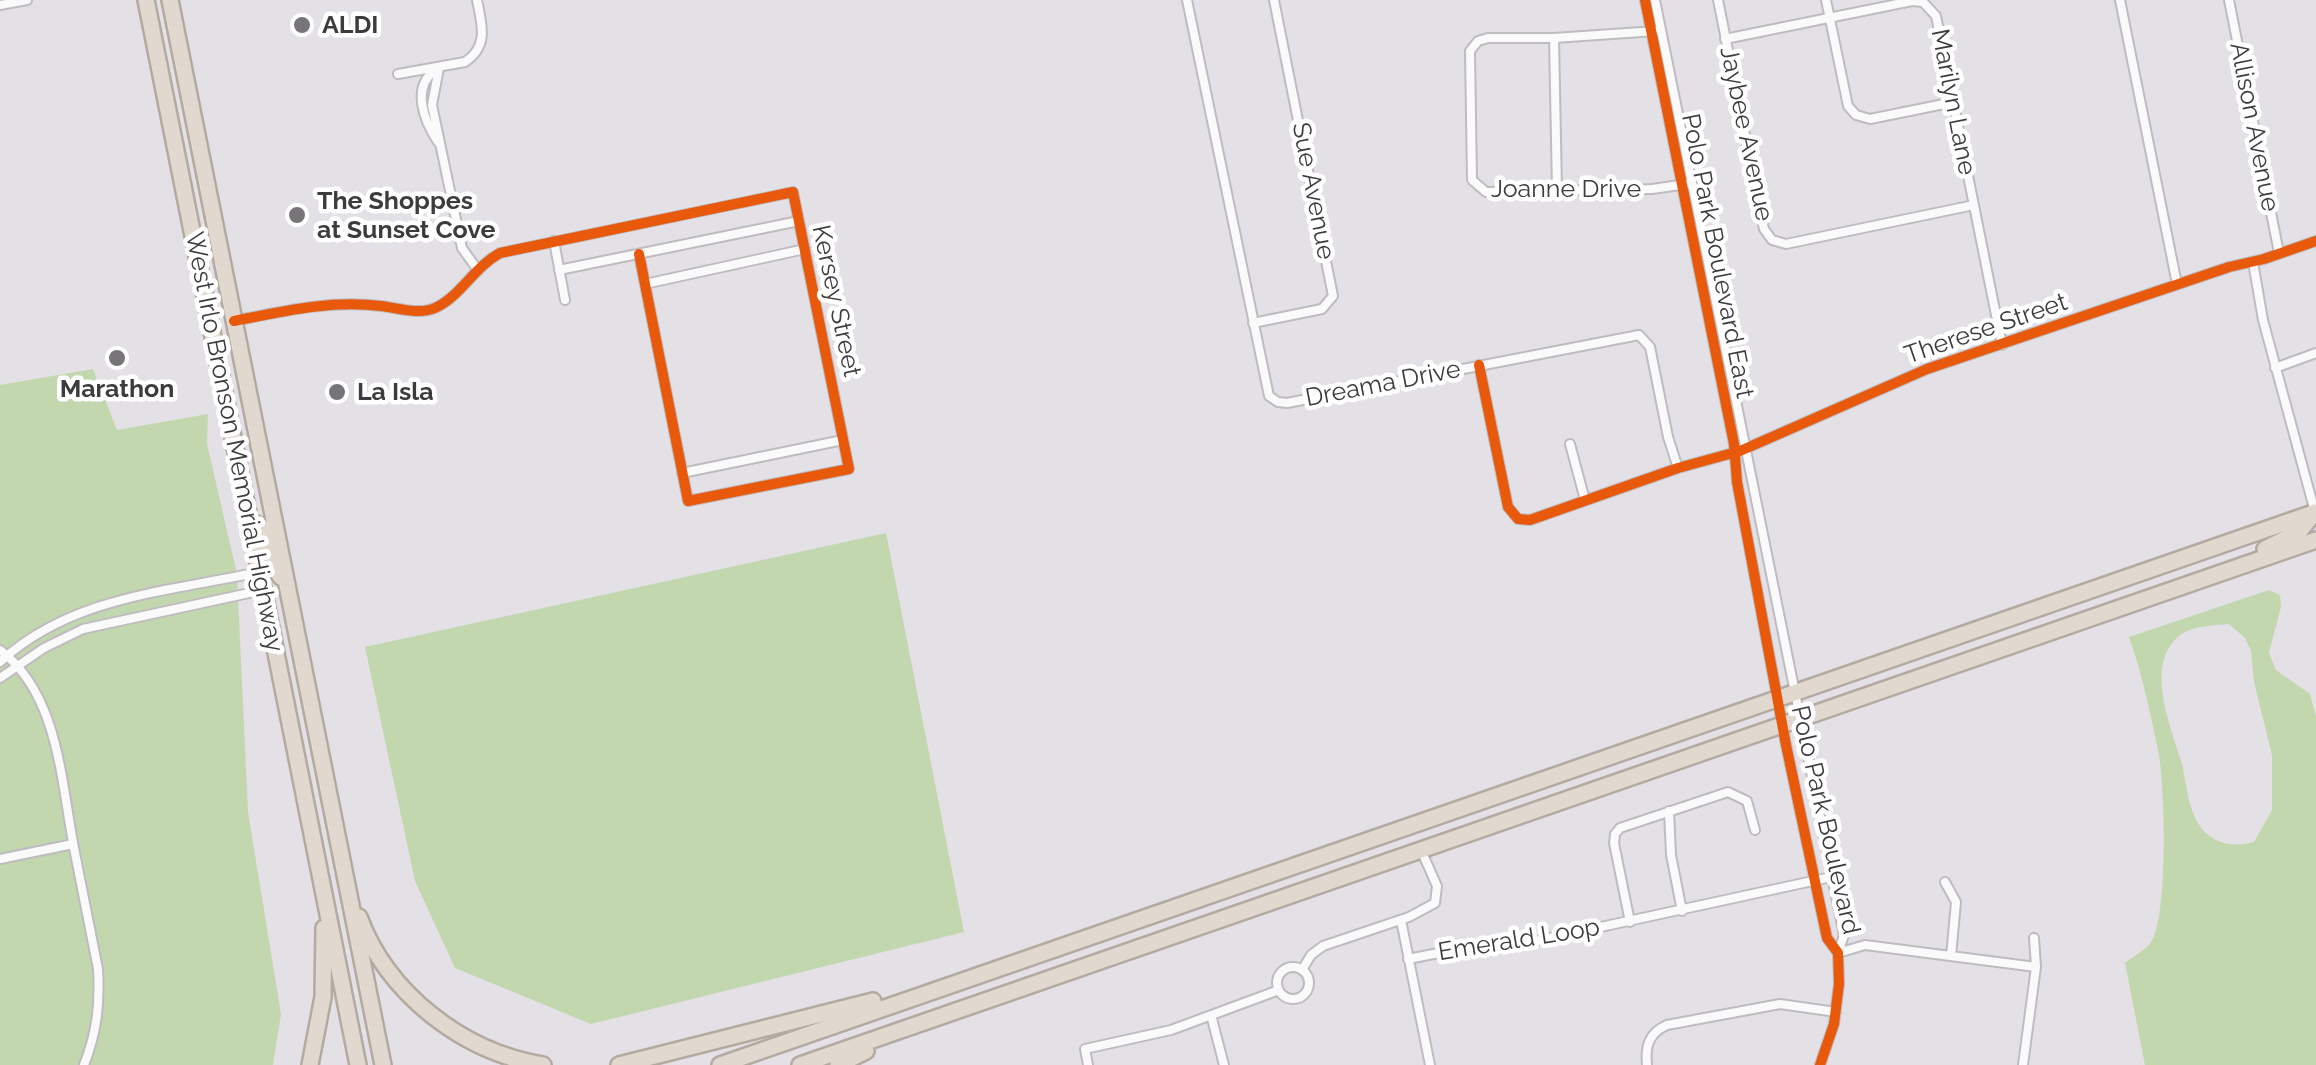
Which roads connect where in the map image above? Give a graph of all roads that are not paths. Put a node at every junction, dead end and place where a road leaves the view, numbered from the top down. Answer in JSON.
{"nodes":[{"id":1,"x":22,"y":0,"type":"edge"},
{"id":2,"x":146,"y":0,"type":"edge"},
{"id":3,"x":170,"y":0,"type":"edge"},
{"id":4,"x":477,"y":0,"type":"edge"},
{"id":5,"x":1188,"y":0,"type":"edge"},
{"id":6,"x":1274,"y":0,"type":"edge"},
{"id":7,"x":1645,"y":0,"type":"edge"},
{"id":8,"x":1655,"y":0,"type":"edge"},
{"id":9,"x":1718,"y":0,"type":"edge"},
{"id":10,"x":1826,"y":0,"type":"edge"},
{"id":11,"x":2120,"y":0,"type":"edge"},
{"id":12,"x":2228,"y":0,"type":"edge"},
{"id":13,"x":0,"y":5,"type":"edge"},
{"id":14,"x":1830,"y":18,"type":"junction"},
{"id":15,"x":1657,"y":31,"type":"junction"},
{"id":16,"x":1554,"y":38,"type":"junction"},
{"id":17,"x":1726,"y":39,"type":"junction"},
{"id":18,"x":439,"y":68,"type":"junction"},
{"id":19,"x":398,"y":74,"type":"dead end"},
{"id":20,"x":1954,"y":102,"type":"junction"},
{"id":21,"x":1687,"y":184,"type":"junction"},
{"id":22,"x":1557,"y":190,"type":"junction"},
{"id":23,"x":1974,"y":206,"type":"junction"},
{"id":24,"x":799,"y":221,"type":"junction"},
{"id":25,"x":554,"y":241,"type":"junction"},
{"id":26,"x":2316,"y":241,"type":"edge"},
{"id":27,"x":804,"y":249,"type":"junction"},
{"id":28,"x":639,"y":254,"type":"junction"},
{"id":29,"x":2280,"y":254,"type":"junction"},
{"id":30,"x":2253,"y":262,"type":"junction"},
{"id":31,"x":477,"y":269,"type":"junction"},
{"id":32,"x":560,"y":270,"type":"junction"},
{"id":33,"x":202,"y":282,"type":"junction"},
{"id":34,"x":645,"y":284,"type":"junction"},
{"id":35,"x":2177,"y":284,"type":"junction"},
{"id":36,"x":566,"y":300,"type":"dead end"},
{"id":37,"x":234,"y":321,"type":"junction"},
{"id":38,"x":1253,"y":324,"type":"junction"},
{"id":39,"x":2002,"y":345,"type":"junction"},
{"id":40,"x":2316,"y":353,"type":"edge"},
{"id":41,"x":1479,"y":364,"type":"junction"},
{"id":42,"x":2276,"y":368,"type":"junction"},
{"id":43,"x":843,"y":440,"type":"junction"},
{"id":44,"x":1570,"y":444,"type":"dead end"},
{"id":45,"x":1740,"y":451,"type":"junction"},
{"id":46,"x":1678,"y":468,"type":"junction"},
{"id":47,"x":682,"y":472,"type":"junction"},
{"id":48,"x":1585,"y":500,"type":"junction"},
{"id":49,"x":2316,"y":512,"type":"edge"},
{"id":50,"x":248,"y":519,"type":"junction"},
{"id":51,"x":2316,"y":540,"type":"edge"},
{"id":52,"x":259,"y":572,"type":"junction"},
{"id":53,"x":2208,"y":578,"type":"junction"},
{"id":54,"x":286,"y":582,"type":"junction"},
{"id":55,"x":263,"y":590,"type":"junction"},
{"id":56,"x":112,"y":603,"type":"junction"},
{"id":57,"x":115,"y":620,"type":"junction"},
{"id":58,"x":296,"y":638,"type":"junction"},
{"id":59,"x":2,"y":656,"type":"edge"},
{"id":60,"x":16,"y":666,"type":"junction"},
{"id":61,"x":0,"y":678,"type":"edge"},
{"id":62,"x":1794,"y":692,"type":"junction"},
{"id":63,"x":1778,"y":698,"type":"junction"},
{"id":64,"x":1799,"y":719,"type":"junction"},
{"id":65,"x":1783,"y":725,"type":"junction"},
{"id":66,"x":1816,"y":803,"type":"junction"},
{"id":67,"x":1800,"y":807,"type":"junction"},
{"id":68,"x":1669,"y":811,"type":"junction"},
{"id":69,"x":1755,"y":830,"type":"dead end"},
{"id":70,"x":337,"y":841,"type":"junction"},
{"id":71,"x":73,"y":844,"type":"junction"},
{"id":72,"x":1421,"y":850,"type":"junction"},
{"id":73,"x":0,"y":859,"type":"edge"},
{"id":74,"x":1831,"y":876,"type":"junction"},
{"id":75,"x":1815,"y":880,"type":"junction"},
{"id":76,"x":1945,"y":882,"type":"dead end"},
{"id":77,"x":322,"y":884,"type":"junction"},
{"id":78,"x":1682,"y":911,"type":"junction"},
{"id":79,"x":1401,"y":920,"type":"junction"},
{"id":80,"x":1630,"y":922,"type":"junction"},
{"id":81,"x":1844,"y":935,"type":"junction"},
{"id":82,"x":2034,"y":938,"type":"dead end"},
{"id":83,"x":1860,"y":946,"type":"junction"},
{"id":84,"x":1838,"y":953,"type":"junction"},
{"id":85,"x":1952,"y":956,"type":"junction"},
{"id":86,"x":1408,"y":959,"type":"junction"},
{"id":87,"x":2036,"y":967,"type":"junction"},
{"id":88,"x":1302,"y":970,"type":"junction"},
{"id":89,"x":964,"y":979,"type":"junction"},
{"id":90,"x":1279,"y":990,"type":"junction"},
{"id":91,"x":1004,"y":995,"type":"junction"},
{"id":92,"x":1836,"y":1012,"type":"junction"},
{"id":93,"x":1210,"y":1015,"type":"junction"},
{"id":94,"x":84,"y":1065,"type":"edge"},
{"id":95,"x":310,"y":1065,"type":"edge"},
{"id":96,"x":358,"y":1065,"type":"edge"},
{"id":97,"x":383,"y":1065,"type":"edge"},
{"id":98,"x":543,"y":1065,"type":"edge"},
{"id":99,"x":619,"y":1065,"type":"edge"},
{"id":100,"x":720,"y":1065,"type":"edge"},
{"id":101,"x":800,"y":1065,"type":"edge"},
{"id":102,"x":838,"y":1065,"type":"edge"},
{"id":103,"x":1088,"y":1065,"type":"edge"},
{"id":104,"x":1224,"y":1065,"type":"edge"},
{"id":105,"x":1430,"y":1065,"type":"edge"},
{"id":106,"x":1647,"y":1065,"type":"edge"},
{"id":107,"x":1820,"y":1065,"type":"edge"},
{"id":108,"x":2024,"y":1065,"type":"edge"}],
"edges":[{"from":1,"to":13,"type":"street"},
{"from":2,"to":33,"type":"highway","name":"West Irlo Bronson Memorial Highway"},
{"from":3,"to":37,"type":"highway","name":"West Irlo Bronson Memorial Highway"},
{"from":4,"to":18,"type":"street"},
{"from":5,"to":38,"type":"street","name":"Dreama Drive"},
{"from":6,"to":38,"type":"street","name":"Sue Avenue"},
{"from":7,"to":15,"type":"street","name":"Polo Park Boulevard East"},
{"from":8,"to":15,"type":"street","name":"Polo Park Boulevard East"},
{"from":9,"to":17,"type":"street","name":"Jaybee Avenue"},
{"from":10,"to":14,"type":"street"},
{"from":11,"to":35,"type":"street"},
{"from":12,"to":29,"type":"street","name":"Allison Avenue"},
{"from":14,"to":17,"type":"street","name":"Marilyn Lane"},
{"from":14,"to":20,"type":"street","name":"Marilyn Lane"},
{"from":14,"to":20,"type":"street"},
{"from":15,"to":16,"type":"street","name":"Joanne Drive"},
{"from":15,"to":21,"type":"street","name":"Polo Park Boulevard East"},
{"from":16,"to":22,"type":"street"},
{"from":16,"to":22,"type":"street","name":"Joanne Drive"},
{"from":17,"to":23,"type":"street","name":"Jaybee Avenue"},
{"from":18,"to":19,"type":"street"},
{"from":18,"to":31,"type":"street"},
{"from":20,"to":23,"type":"street","name":"Marilyn Lane"},
{"from":21,"to":22,"type":"street","name":"Joanne Drive"},
{"from":21,"to":45,"type":"street","name":"Polo Park Boulevard East"},
{"from":23,"to":39,"type":"street","name":"Marilyn Lane"},
{"from":24,"to":25,"type":"street","name":"Kersey Street"},
{"from":24,"to":27,"type":"street","name":"Kersey Street"},
{"from":24,"to":28,"type":"street"},
{"from":25,"to":31,"type":"street","name":"Kersey Street"},
{"from":25,"to":32,"type":"street"},
{"from":26,"to":29,"type":"street","name":"Therese Street"},
{"from":27,"to":34,"type":"street"},
{"from":27,"to":43,"type":"street","name":"Kersey Street"},
{"from":28,"to":32,"type":"street"},
{"from":28,"to":34,"type":"street"},
{"from":29,"to":30,"type":"street","name":"Therese Street"},
{"from":30,"to":35,"type":"street","name":"Therese Street"},
{"from":30,"to":42,"type":"street"},
{"from":31,"to":37,"type":"street","name":"Kersey Street"},
{"from":32,"to":36,"type":"street"},
{"from":33,"to":37,"type":"highway"},
{"from":33,"to":50,"type":"highway","name":"West Irlo Bronson Memorial Highway"},
{"from":34,"to":47,"type":"street"},
{"from":35,"to":39,"type":"street","name":"Therese Street"},
{"from":37,"to":54,"type":"highway","name":"West Irlo Bronson Memorial Highway"},
{"from":38,"to":41,"type":"street","name":"Dreama Drive"},
{"from":39,"to":45,"type":"street","name":"Therese Street"},
{"from":40,"to":42,"type":"street"},
{"from":41,"to":46,"type":"street","name":"Dreama Drive"},
{"from":41,"to":48,"type":"street","name":"Therese Street"},
{"from":42,"to":49,"type":"street"},
{"from":43,"to":47,"type":"street"},
{"from":43,"to":47,"type":"street"},
{"from":44,"to":48,"type":"street"},
{"from":45,"to":46,"type":"street","name":"Therese Street"},
{"from":45,"to":62,"type":"street","name":"Polo Park Boulevard East"},
{"from":45,"to":63,"type":"street","name":"Polo Park Boulevard East"},
{"from":46,"to":48,"type":"street","name":"Therese Street"},
{"from":49,"to":53,"type":"highway"},
{"from":49,"to":62,"type":"highway"},
{"from":50,"to":52,"type":"highway","name":"West Irlo Bronson Memorial Highway"},
{"from":50,"to":54,"type":"highway"},
{"from":51,"to":53,"type":"highway"},
{"from":52,"to":55,"type":"highway","name":"West Irlo Bronson Memorial Highway"},
{"from":52,"to":56,"type":"street"},
{"from":52,"to":58,"type":"highway"},
{"from":53,"to":64,"type":"highway"},
{"from":54,"to":58,"type":"highway","name":"West Irlo Bronson Memorial Highway"},
{"from":55,"to":57,"type":"street"},
{"from":55,"to":77,"type":"highway","name":"West Irlo Bronson Memorial Highway"},
{"from":56,"to":57,"type":"street"},
{"from":56,"to":59,"type":"street"},
{"from":57,"to":60,"type":"street"},
{"from":58,"to":70,"type":"highway","name":"West Irlo Bronson Memorial Highway"},
{"from":59,"to":60,"type":"street"},
{"from":60,"to":61,"type":"street"},
{"from":60,"to":71,"type":"street"},
{"from":62,"to":63,"type":"highway"},
{"from":62,"to":64,"type":"street","name":"Polo Park Boulevard East"},
{"from":63,"to":65,"type":"street","name":"Polo Park Boulevard"},
{"from":63,"to":89,"type":"highway"},
{"from":64,"to":65,"type":"highway"},
{"from":64,"to":66,"type":"street","name":"Polo Park Boulevard East"},
{"from":65,"to":67,"type":"street","name":"Polo Park Boulevard"},
{"from":65,"to":72,"type":"highway"},
{"from":66,"to":67,"type":"street"},
{"from":66,"to":74,"type":"street","name":"Polo Park Boulevard East"},
{"from":67,"to":75,"type":"street","name":"Polo Park Boulevard"},
{"from":68,"to":69,"type":"street","name":"Emerald Loop"},
{"from":68,"to":78,"type":"street"},
{"from":68,"to":80,"type":"street","name":"Emerald Loop"},
{"from":70,"to":97,"type":"highway"},
{"from":70,"to":98,"type":"highway"},
{"from":71,"to":73,"type":"street"},
{"from":71,"to":94,"type":"street"},
{"from":72,"to":79,"type":"street"},
{"from":72,"to":91,"type":"highway"},
{"from":74,"to":75,"type":"street","name":"Emerald Loop"},
{"from":74,"to":81,"type":"street","name":"Polo Park Boulevard East"},
{"from":75,"to":78,"type":"street","name":"Emerald Loop"},
{"from":75,"to":84,"type":"street","name":"Polo Park Boulevard"},
{"from":76,"to":85,"type":"street"},
{"from":77,"to":95,"type":"highway"},
{"from":77,"to":96,"type":"highway"},
{"from":78,"to":80,"type":"street","name":"Emerald Loop"},
{"from":79,"to":86,"type":"street"},
{"from":79,"to":88,"type":"street"},
{"from":80,"to":86,"type":"street","name":"Emerald Loop"},
{"from":81,"to":83,"type":"street"},
{"from":81,"to":84,"type":"street"},
{"from":82,"to":87,"type":"street"},
{"from":83,"to":84,"type":"street"},
{"from":83,"to":85,"type":"street"},
{"from":84,"to":92,"type":"street","name":"Polo Park Boulevard"},
{"from":85,"to":87,"type":"street"},
{"from":86,"to":105,"type":"street"},
{"from":87,"to":108,"type":"street"},
{"from":88,"to":90,"type":"street"},
{"from":88,"to":90,"type":"street"},
{"from":89,"to":99,"type":"highway"},
{"from":89,"to":100,"type":"highway"},
{"from":90,"to":93,"type":"street"},
{"from":91,"to":101,"type":"highway"},
{"from":91,"to":102,"type":"highway"},
{"from":92,"to":106,"type":"street"},
{"from":92,"to":107,"type":"street","name":"Polo Park Boulevard"},
{"from":93,"to":103,"type":"street"},
{"from":93,"to":104,"type":"street"}]}
